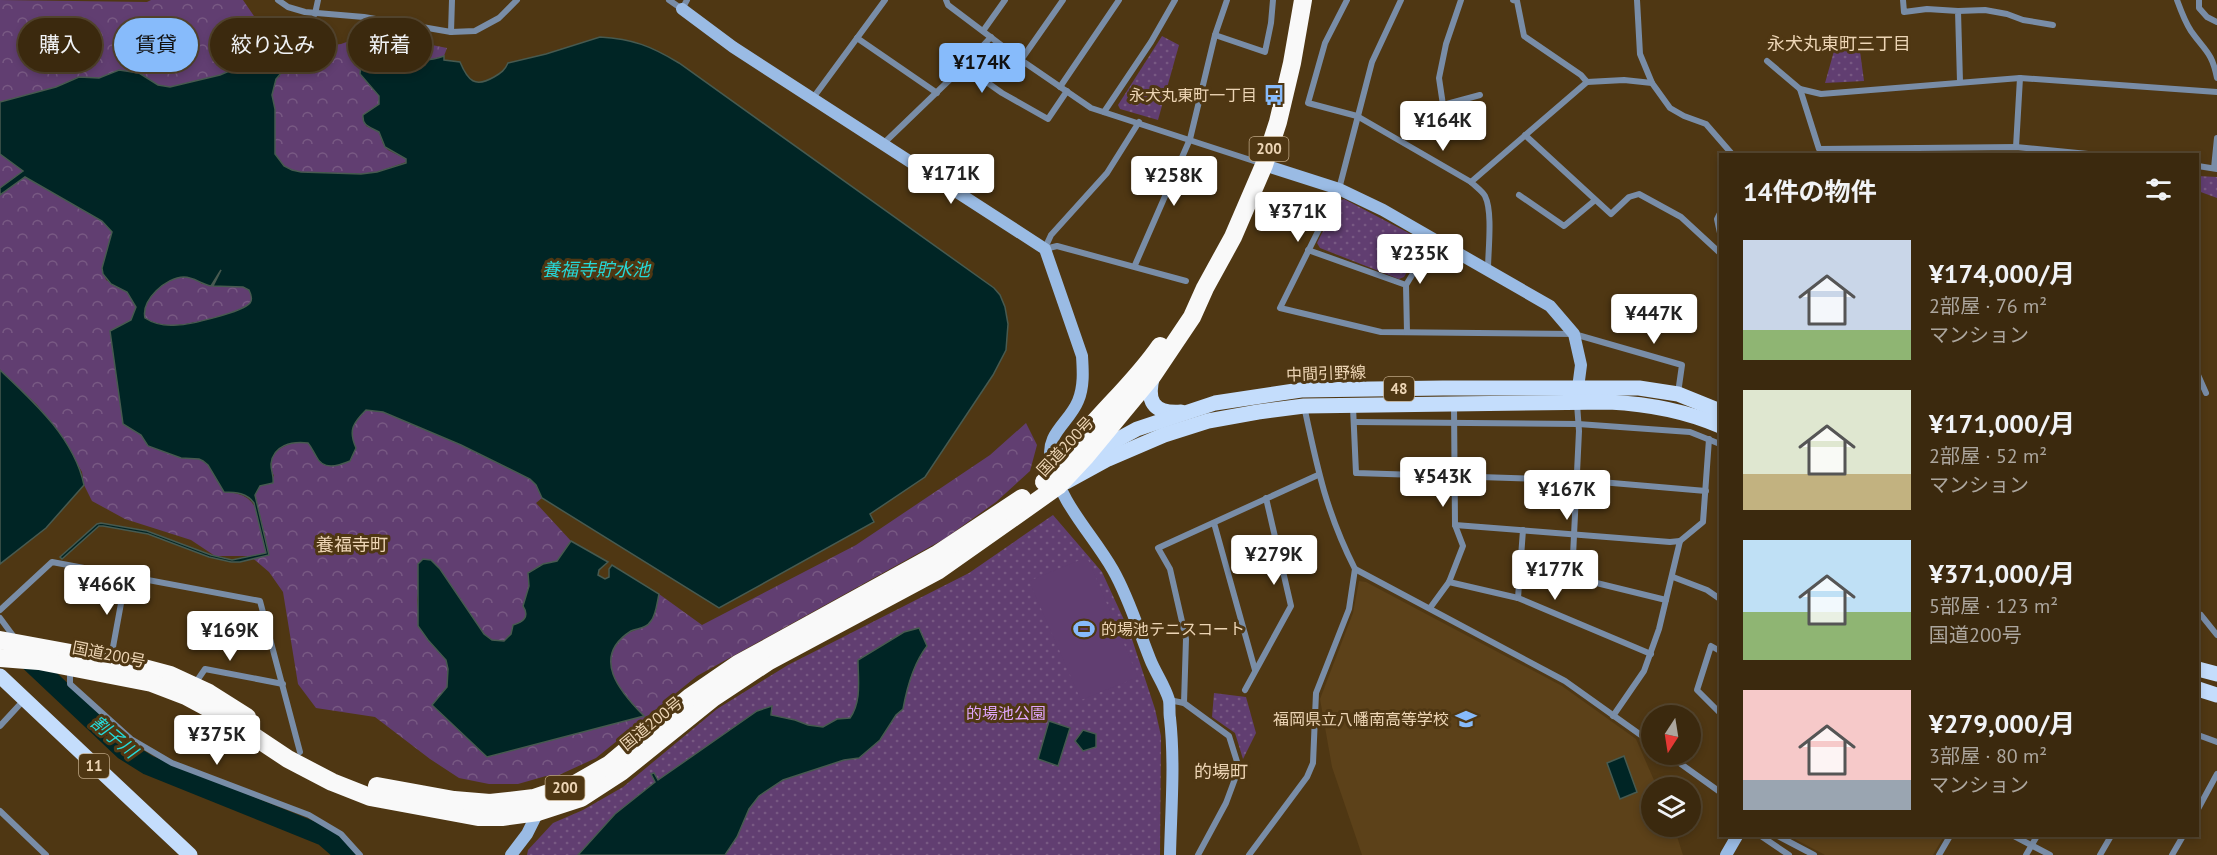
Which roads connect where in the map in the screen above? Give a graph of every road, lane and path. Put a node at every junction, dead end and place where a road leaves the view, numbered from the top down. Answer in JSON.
{"nodes":[{"id":1,"x":278,"y":0,"type":"edge"},
{"id":2,"x":318,"y":0,"type":"edge"},
{"id":3,"x":452,"y":0,"type":"edge"},
{"id":4,"x":517,"y":0,"type":"edge"},
{"id":5,"x":669,"y":0,"type":"edge"},
{"id":6,"x":885,"y":0,"type":"edge"},
{"id":7,"x":946,"y":0,"type":"edge"},
{"id":8,"x":1005,"y":0,"type":"edge"},
{"id":9,"x":1063,"y":0,"type":"edge"},
{"id":10,"x":1119,"y":0,"type":"edge"},
{"id":11,"x":1175,"y":0,"type":"edge"},
{"id":12,"x":1227,"y":0,"type":"edge"},
{"id":13,"x":1273,"y":0,"type":"edge"},
{"id":14,"x":1303,"y":0,"type":"edge"},
{"id":15,"x":1347,"y":0,"type":"edge"},
{"id":16,"x":1401,"y":0,"type":"edge"},
{"id":17,"x":1461,"y":0,"type":"edge"},
{"id":18,"x":1512,"y":0,"type":"edge"},
{"id":19,"x":1637,"y":0,"type":"edge"},
{"id":20,"x":1903,"y":0,"type":"edge"},
{"id":21,"x":2177,"y":0,"type":"edge"},
{"id":22,"x":2199,"y":0,"type":"edge"},
{"id":23,"x":684,"y":5,"type":"edge"},
{"id":24,"x":1958,"y":11,"type":"junction"},
{"id":25,"x":315,"y":14,"type":"junction"},
{"id":26,"x":2217,"y":22,"type":"edge"},
{"id":27,"x":2053,"y":25,"type":"dead end"},
{"id":28,"x":983,"y":31,"type":"junction"},
{"id":29,"x":451,"y":32,"type":"junction"},
{"id":30,"x":1215,"y":35,"type":"junction"},
{"id":31,"x":992,"y":37,"type":"junction"},
{"id":32,"x":857,"y":38,"type":"junction"},
{"id":33,"x":1021,"y":60,"type":"junction"},
{"id":34,"x":1767,"y":61,"type":"dead end"},
{"id":35,"x":964,"y":66,"type":"junction"},
{"id":36,"x":2020,"y":78,"type":"junction"},
{"id":37,"x":2217,"y":78,"type":"edge"},
{"id":38,"x":1587,"y":82,"type":"junction"},
{"id":39,"x":1960,"y":82,"type":"junction"},
{"id":40,"x":1652,"y":83,"type":"junction"},
{"id":41,"x":1063,"y":89,"type":"junction"},
{"id":42,"x":1800,"y":89,"type":"junction"},
{"id":43,"x":2217,"y":92,"type":"edge"},
{"id":44,"x":937,"y":93,"type":"junction"},
{"id":45,"x":1480,"y":95,"type":"dead end"},
{"id":46,"x":813,"y":99,"type":"junction"},
{"id":47,"x":1104,"y":112,"type":"junction"},
{"id":48,"x":1357,"y":116,"type":"junction"},
{"id":49,"x":1138,"y":122,"type":"junction"},
{"id":50,"x":1525,"y":135,"type":"junction"},
{"id":51,"x":2217,"y":138,"type":"edge"},
{"id":52,"x":1190,"y":140,"type":"junction"},
{"id":53,"x":884,"y":143,"type":"junction"},
{"id":54,"x":2016,"y":147,"type":"junction"},
{"id":55,"x":1731,"y":153,"type":"edge"},
{"id":56,"x":2078,"y":153,"type":"edge"},
{"id":57,"x":1264,"y":165,"type":"junction"},
{"id":58,"x":2199,"y":166,"type":"edge"},
{"id":59,"x":2216,"y":169,"type":"edge"},
{"id":60,"x":1471,"y":182,"type":"junction"},
{"id":61,"x":1339,"y":189,"type":"junction"},
{"id":62,"x":1519,"y":195,"type":"dead end"},
{"id":63,"x":1594,"y":201,"type":"junction"},
{"id":64,"x":1434,"y":239,"type":"junction"},
{"id":65,"x":1045,"y":249,"type":"junction"},
{"id":66,"x":1308,"y":250,"type":"junction"},
{"id":67,"x":1719,"y":252,"type":"edge"},
{"id":68,"x":1135,"y":265,"type":"junction"},
{"id":69,"x":1488,"y":270,"type":"junction"},
{"id":70,"x":1186,"y":280,"type":"dead end"},
{"id":71,"x":1406,"y":285,"type":"junction"},
{"id":72,"x":1205,"y":288,"type":"junction"},
{"id":73,"x":1407,"y":332,"type":"junction"},
{"id":74,"x":1574,"y":334,"type":"junction"},
{"id":75,"x":1153,"y":375,"type":"junction"},
{"id":76,"x":2199,"y":377,"type":"edge"},
{"id":77,"x":1301,"y":390,"type":"junction"},
{"id":78,"x":2206,"y":393,"type":"dead end"},
{"id":79,"x":1678,"y":394,"type":"junction"},
{"id":80,"x":1577,"y":395,"type":"junction"},
{"id":81,"x":1353,"y":405,"type":"junction"},
{"id":82,"x":1454,"y":405,"type":"junction"},
{"id":83,"x":1304,"y":406,"type":"junction"},
{"id":84,"x":1719,"y":411,"type":"edge"},
{"id":85,"x":1186,"y":412,"type":"junction"},
{"id":86,"x":1354,"y":422,"type":"junction"},
{"id":87,"x":1455,"y":422,"type":"junction"},
{"id":88,"x":1578,"y":424,"type":"junction"},
{"id":89,"x":1719,"y":426,"type":"edge"},
{"id":90,"x":1709,"y":439,"type":"junction"},
{"id":91,"x":1719,"y":444,"type":"edge"},
{"id":92,"x":1086,"y":456,"type":"junction"},
{"id":93,"x":1318,"y":475,"type":"junction"},
{"id":94,"x":1454,"y":478,"type":"junction"},
{"id":95,"x":1056,"y":480,"type":"junction"},
{"id":96,"x":1577,"y":480,"type":"junction"},
{"id":97,"x":1706,"y":491,"type":"junction"},
{"id":98,"x":1266,"y":498,"type":"junction"},
{"id":99,"x":1214,"y":523,"type":"junction"},
{"id":100,"x":1455,"y":525,"type":"junction"},
{"id":101,"x":1523,"y":530,"type":"junction"},
{"id":102,"x":1575,"y":534,"type":"junction"},
{"id":103,"x":1680,"y":541,"type":"junction"},
{"id":104,"x":1355,"y":569,"type":"junction"},
{"id":105,"x":126,"y":576,"type":"junction"},
{"id":106,"x":1672,"y":578,"type":"junction"},
{"id":107,"x":1449,"y":582,"type":"junction"},
{"id":108,"x":1518,"y":598,"type":"junction"},
{"id":109,"x":1719,"y":598,"type":"edge"},
{"id":110,"x":1666,"y":600,"type":"junction"},
{"id":111,"x":1430,"y":608,"type":"junction"},
{"id":112,"x":0,"y":610,"type":"edge"},
{"id":113,"x":2201,"y":615,"type":"dead end"},
{"id":114,"x":0,"y":618,"type":"edge"},
{"id":115,"x":2217,"y":635,"type":"edge"},
{"id":116,"x":9,"y":641,"type":"edge"},
{"id":117,"x":1719,"y":650,"type":"edge"},
{"id":118,"x":1651,"y":654,"type":"junction"},
{"id":119,"x":0,"y":658,"type":"edge"},
{"id":120,"x":110,"y":661,"type":"junction"},
{"id":121,"x":70,"y":666,"type":"junction"},
{"id":122,"x":2199,"y":669,"type":"edge"},
{"id":123,"x":1255,"y":670,"type":"junction"},
{"id":124,"x":2217,"y":674,"type":"edge"},
{"id":125,"x":0,"y":676,"type":"edge"},
{"id":126,"x":282,"y":684,"type":"junction"},
{"id":127,"x":194,"y":685,"type":"junction"},
{"id":128,"x":2199,"y":689,"type":"edge"},
{"id":129,"x":1245,"y":690,"type":"dead end"},
{"id":130,"x":2217,"y":695,"type":"edge"},
{"id":131,"x":24,"y":700,"type":"junction"},
{"id":132,"x":1168,"y":700,"type":"junction"},
{"id":133,"x":1184,"y":703,"type":"junction"},
{"id":134,"x":1719,"y":712,"type":"edge"},
{"id":135,"x":1613,"y":716,"type":"junction"},
{"id":136,"x":0,"y":726,"type":"edge"},
{"id":137,"x":1641,"y":735,"type":"edge"},
{"id":138,"x":2199,"y":735,"type":"edge"},
{"id":139,"x":2217,"y":742,"type":"edge"},
{"id":140,"x":300,"y":752,"type":"junction"},
{"id":141,"x":1682,"y":765,"type":"edge"},
{"id":142,"x":2217,"y":774,"type":"edge"},
{"id":143,"x":1719,"y":791,"type":"edge"},
{"id":144,"x":536,"y":805,"type":"junction"},
{"id":145,"x":2199,"y":807,"type":"edge"},
{"id":146,"x":0,"y":811,"type":"edge"},
{"id":147,"x":1736,"y":837,"type":"edge"},
{"id":148,"x":1762,"y":837,"type":"edge"},
{"id":149,"x":1781,"y":837,"type":"edge"},
{"id":150,"x":1949,"y":837,"type":"edge"},
{"id":151,"x":2016,"y":837,"type":"edge"},
{"id":152,"x":2036,"y":837,"type":"edge"},
{"id":153,"x":2109,"y":837,"type":"edge"},
{"id":154,"x":2182,"y":837,"type":"edge"},
{"id":155,"x":2032,"y":845,"type":"junction"},
{"id":156,"x":516,"y":852,"type":"edge"},
{"id":157,"x":44,"y":854,"type":"edge"},
{"id":158,"x":190,"y":855,"type":"edge"},
{"id":159,"x":360,"y":855,"type":"edge"},
{"id":160,"x":1170,"y":855,"type":"edge"},
{"id":161,"x":1198,"y":855,"type":"edge"},
{"id":162,"x":1249,"y":855,"type":"edge"},
{"id":163,"x":1726,"y":855,"type":"edge"},
{"id":164,"x":1789,"y":855,"type":"edge"},
{"id":165,"x":1814,"y":855,"type":"edge"},
{"id":166,"x":1939,"y":855,"type":"edge"},
{"id":167,"x":2026,"y":855,"type":"edge"},
{"id":168,"x":2050,"y":855,"type":"edge"},
{"id":169,"x":2100,"y":855,"type":"edge"},
{"id":170,"x":2172,"y":855,"type":"edge"}],
"edges":[{"from":1,"to":25,"type":"street"},
{"from":2,"to":25,"type":"street"},
{"from":3,"to":29,"type":"street"},
{"from":4,"to":29,"type":"street"},
{"from":5,"to":23,"type":"street"},
{"from":6,"to":32,"type":"street"},
{"from":7,"to":28,"type":"street"},
{"from":8,"to":28,"type":"street"},
{"from":9,"to":33,"type":"street"},
{"from":10,"to":41,"type":"street"},
{"from":11,"to":47,"type":"street"},
{"from":12,"to":30,"type":"street"},
{"from":13,"to":30,"type":"street"},
{"from":14,"to":57,"type":"highway","name":"国道200号","number":"200"},
{"from":15,"to":48,"type":"street"},
{"from":16,"to":48,"type":"street"},
{"from":17,"to":45,"type":"street"},
{"from":18,"to":38,"type":"street"},
{"from":19,"to":40,"type":"street"},
{"from":20,"to":24,"type":"street"},
{"from":21,"to":37,"type":"street"},
{"from":22,"to":26,"type":"street"},
{"from":23,"to":46,"type":"street"},
{"from":24,"to":27,"type":"street"},
{"from":24,"to":39,"type":"street"},
{"from":25,"to":29,"type":"street"},
{"from":28,"to":31,"type":"street"},
{"from":30,"to":52,"type":"street"},
{"from":31,"to":33,"type":"street"},
{"from":31,"to":35,"type":"street"},
{"from":32,"to":44,"type":"street"},
{"from":32,"to":46,"type":"street"},
{"from":33,"to":41,"type":"street"},
{"from":34,"to":42,"type":"street"},
{"from":35,"to":41,"type":"street"},
{"from":35,"to":44,"type":"street"},
{"from":36,"to":39,"type":"street"},
{"from":36,"to":43,"type":"street"},
{"from":36,"to":54,"type":"street"},
{"from":38,"to":40,"type":"street"},
{"from":38,"to":50,"type":"street"},
{"from":39,"to":42,"type":"street"},
{"from":40,"to":55,"type":"street"},
{"from":41,"to":47,"type":"street"},
{"from":42,"to":54,"type":"street"},
{"from":44,"to":53,"type":"street"},
{"from":46,"to":53,"type":"street"},
{"from":47,"to":49,"type":"street"},
{"from":48,"to":60,"type":"street"},
{"from":48,"to":61,"type":"street"},
{"from":49,"to":52,"type":"street"},
{"from":49,"to":65,"type":"street"},
{"from":50,"to":60,"type":"street"},
{"from":50,"to":63,"type":"street"},
{"from":51,"to":59,"type":"street"},
{"from":52,"to":57,"type":"street"},
{"from":52,"to":68,"type":"street"},
{"from":53,"to":65,"type":"street"},
{"from":54,"to":56,"type":"street"},
{"from":57,"to":61,"type":"street"},
{"from":57,"to":72,"type":"highway","name":"国道200号","number":"200"},
{"from":58,"to":59,"type":"street"},
{"from":60,"to":69,"type":"street"},
{"from":61,"to":64,"type":"street"},
{"from":61,"to":66,"type":"street"},
{"from":62,"to":63,"type":"street"},
{"from":63,"to":67,"type":"street"},
{"from":64,"to":69,"type":"street"},
{"from":64,"to":71,"type":"street"},
{"from":65,"to":68,"type":"street"},
{"from":65,"to":95,"type":"street"},
{"from":66,"to":71,"type":"street"},
{"from":66,"to":73,"type":"street"},
{"from":68,"to":70,"type":"street"},
{"from":69,"to":74,"type":"street"},
{"from":71,"to":73,"type":"street"},
{"from":72,"to":75,"type":"highway","name":"国道200号","number":"200"},
{"from":72,"to":95,"type":"highway","name":"国道200号","number":"200"},
{"from":73,"to":74,"type":"street"},
{"from":74,"to":79,"type":"street"},
{"from":74,"to":80,"type":"street"},
{"from":75,"to":85,"type":"main road"},
{"from":75,"to":92,"type":"highway","name":"国道200号","number":"200"},
{"from":76,"to":78,"type":"street"},
{"from":77,"to":80,"type":"main road","name":"中間引野線","number":"48"},
{"from":77,"to":83,"type":"street"},
{"from":77,"to":85,"type":"main road","name":"中間引野線","number":"48"},
{"from":79,"to":80,"type":"main road","name":"中間引野線","number":"48"},
{"from":79,"to":84,"type":"main road","name":"中間引野線","number":"48"},
{"from":80,"to":82,"type":"main road","name":"中間引野線","number":"48"},
{"from":80,"to":88,"type":"street"},
{"from":80,"to":89,"type":"main road","name":"中間引野線","number":"48"},
{"from":81,"to":82,"type":"main road","name":"中間引野線","number":"48"},
{"from":81,"to":83,"type":"main road","name":"中間引野線","number":"48"},
{"from":81,"to":86,"type":"street"},
{"from":82,"to":87,"type":"street"},
{"from":83,"to":93,"type":"street"},
{"from":83,"to":95,"type":"main road","name":"中間引野線","number":"48"},
{"from":85,"to":92,"type":"main road","name":"中間引野線","number":"48"},
{"from":86,"to":87,"type":"street"},
{"from":86,"to":94,"type":"street"},
{"from":87,"to":88,"type":"street"},
{"from":87,"to":94,"type":"street"},
{"from":88,"to":90,"type":"street"},
{"from":88,"to":96,"type":"street"},
{"from":90,"to":91,"type":"street"},
{"from":90,"to":97,"type":"street"},
{"from":92,"to":95,"type":"highway","name":"国道200号","number":"200"},
{"from":93,"to":98,"type":"street"},
{"from":93,"to":104,"type":"street"},
{"from":94,"to":96,"type":"street"},
{"from":94,"to":100,"type":"street"},
{"from":95,"to":132,"type":"street"},
{"from":95,"to":144,"type":"highway","name":"国道200号","number":"200"},
{"from":96,"to":97,"type":"street"},
{"from":96,"to":102,"type":"street"},
{"from":97,"to":103,"type":"street"},
{"from":98,"to":99,"type":"street"},
{"from":98,"to":123,"type":"street"},
{"from":99,"to":123,"type":"street"},
{"from":99,"to":133,"type":"street"},
{"from":100,"to":101,"type":"street"},
{"from":100,"to":107,"type":"street"},
{"from":101,"to":102,"type":"street"},
{"from":101,"to":108,"type":"street"},
{"from":102,"to":103,"type":"street"},
{"from":102,"to":110,"type":"street"},
{"from":103,"to":106,"type":"street"},
{"from":104,"to":111,"type":"street"},
{"from":104,"to":162,"type":"street"},
{"from":105,"to":112,"type":"street"},
{"from":105,"to":120,"type":"street"},
{"from":105,"to":126,"type":"street"},
{"from":106,"to":109,"type":"street"},
{"from":106,"to":110,"type":"street"},
{"from":107,"to":108,"type":"street"},
{"from":107,"to":111,"type":"street"},
{"from":108,"to":118,"type":"street"},
{"from":110,"to":118,"type":"street"},
{"from":111,"to":135,"type":"street"},
{"from":113,"to":115,"type":"street"},
{"from":114,"to":116,"type":"street"},
{"from":116,"to":120,"type":"highway","name":"国道200号","number":"200"},
{"from":117,"to":134,"type":"street"},
{"from":118,"to":135,"type":"street"},
{"from":119,"to":121,"type":"highway","name":"国道200号","number":"200"},
{"from":120,"to":127,"type":"highway","name":"国道200号","number":"200"},
{"from":121,"to":144,"type":"highway","name":"国道200号","number":"200"},
{"from":121,"to":159,"type":"street"},
{"from":122,"to":124,"type":"main road"},
{"from":123,"to":129,"type":"street"},
{"from":125,"to":131,"type":"main road","number":"11"},
{"from":126,"to":127,"type":"street"},
{"from":126,"to":140,"type":"street"},
{"from":127,"to":140,"type":"highway","name":"国道200号","number":"200"},
{"from":128,"to":130,"type":"main road"},
{"from":131,"to":136,"type":"street"},
{"from":131,"to":158,"type":"main road","number":"11"},
{"from":132,"to":133,"type":"street"},
{"from":132,"to":160,"type":"street"},
{"from":133,"to":161,"type":"street"},
{"from":135,"to":137,"type":"street"},
{"from":138,"to":139,"type":"street"},
{"from":140,"to":144,"type":"highway","name":"国道200号","number":"200"},
{"from":141,"to":143,"type":"street"},
{"from":142,"to":145,"type":"street"},
{"from":144,"to":156,"type":"street"},
{"from":146,"to":157,"type":"street"},
{"from":147,"to":163,"type":"street"},
{"from":148,"to":164,"type":"street"},
{"from":149,"to":165,"type":"street"},
{"from":150,"to":166,"type":"street"},
{"from":151,"to":155,"type":"street"},
{"from":152,"to":155,"type":"street"},
{"from":153,"to":169,"type":"street"},
{"from":154,"to":170,"type":"street"},
{"from":155,"to":167,"type":"street"},
{"from":155,"to":168,"type":"street"}]}
